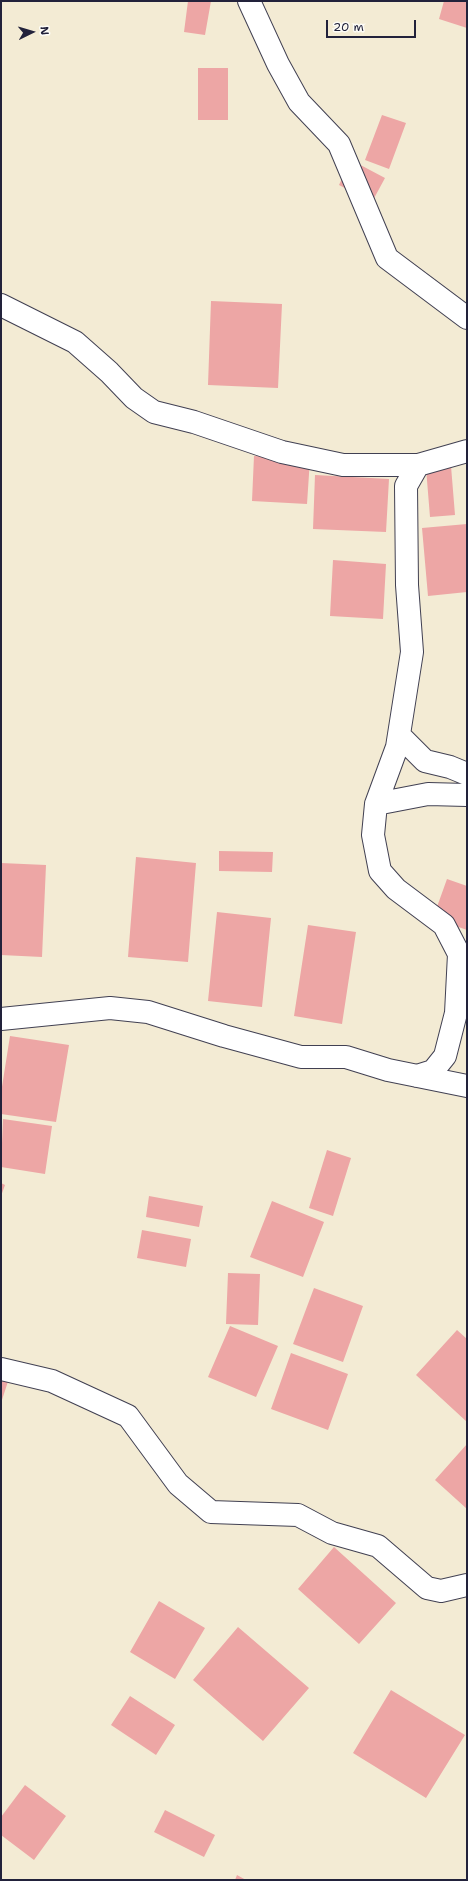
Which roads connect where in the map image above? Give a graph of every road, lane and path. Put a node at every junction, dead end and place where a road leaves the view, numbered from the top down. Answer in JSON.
{"nodes":[{"id":1,"x":249,"y":1,"type":"edge"},
{"id":2,"x":1,"y":305,"type":"edge"},
{"id":3,"x":467,"y":318,"type":"edge"},
{"id":4,"x":467,"y":451,"type":"edge"},
{"id":5,"x":418,"y":465,"type":"junction"},
{"id":6,"x":399,"y":735,"type":"junction"},
{"id":7,"x":467,"y":774,"type":"edge"},
{"id":8,"x":467,"y":795,"type":"edge"},
{"id":9,"x":376,"y":804,"type":"junction"},
{"id":10,"x":1,"y":1019,"type":"edge"},
{"id":11,"x":417,"y":1076,"type":"junction"},
{"id":12,"x":467,"y":1086,"type":"edge"},
{"id":13,"x":1,"y":1369,"type":"edge"},
{"id":14,"x":467,"y":1585,"type":"edge"}],
"edges":[{"from":1,"to":3,"type":"street"},
{"from":2,"to":5,"type":"street"},
{"from":4,"to":5,"type":"street"},
{"from":5,"to":6,"type":"street"},
{"from":6,"to":7,"type":"street"},
{"from":6,"to":9,"type":"street"},
{"from":8,"to":9,"type":"street"},
{"from":9,"to":11,"type":"street"},
{"from":10,"to":11,"type":"street"},
{"from":11,"to":12,"type":"street"},
{"from":13,"to":14,"type":"street"}]}
